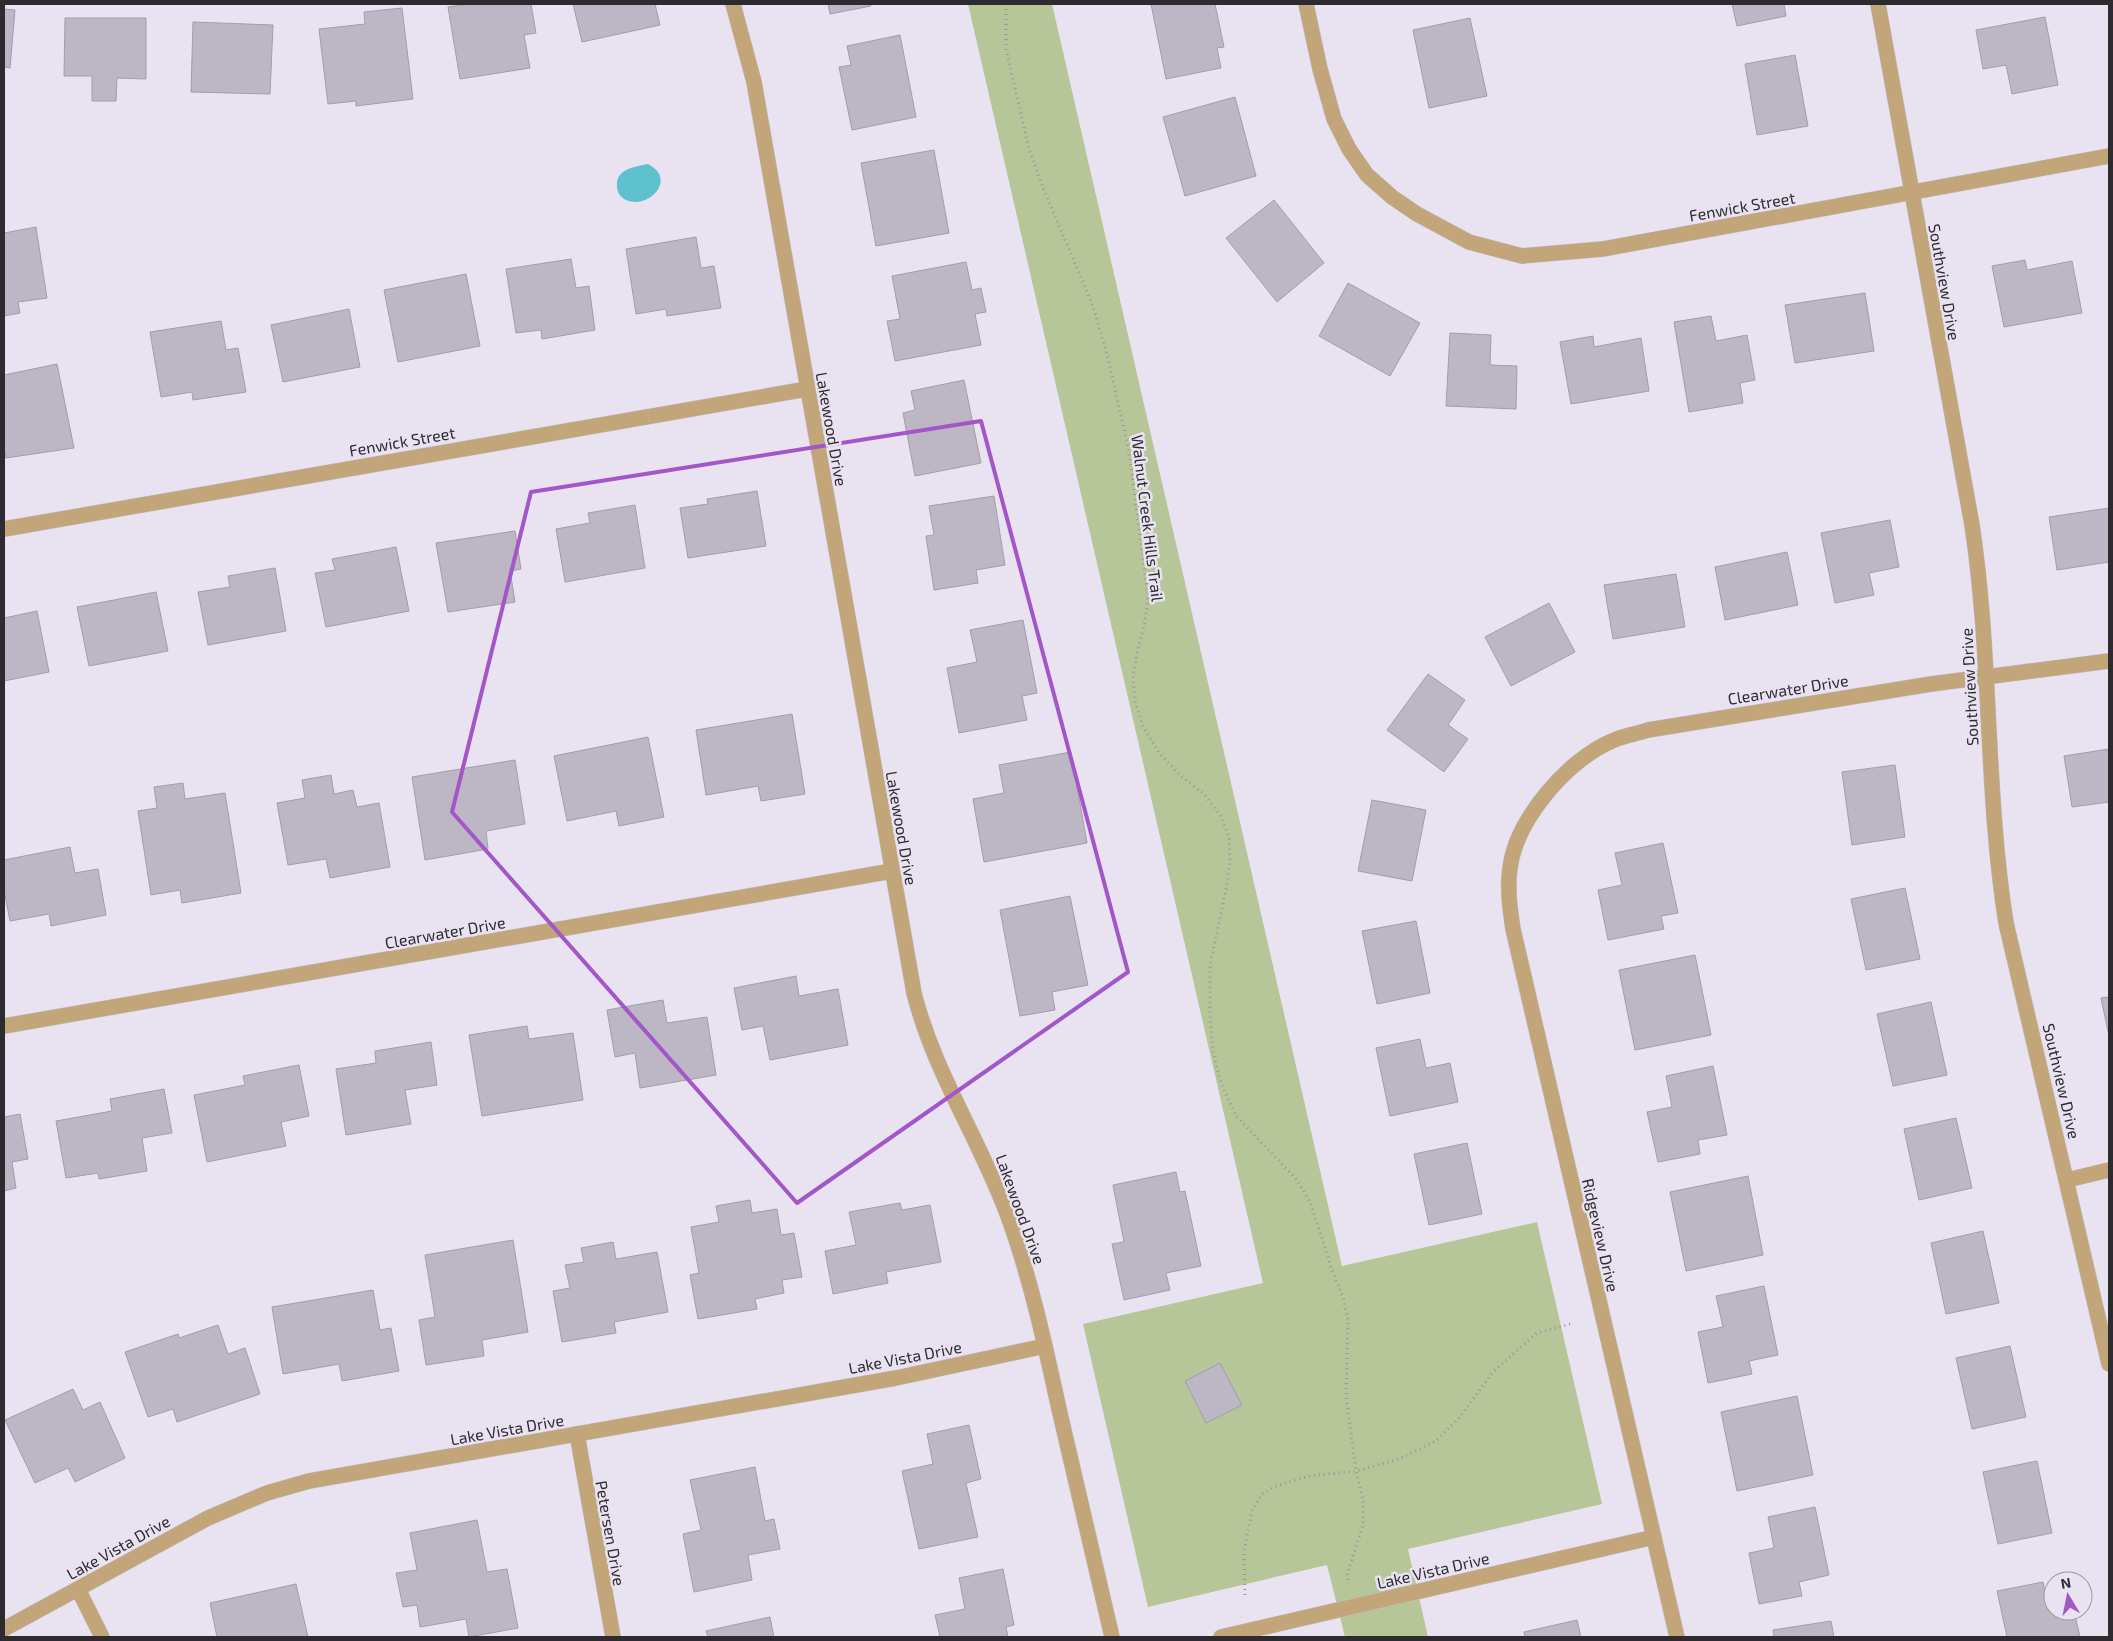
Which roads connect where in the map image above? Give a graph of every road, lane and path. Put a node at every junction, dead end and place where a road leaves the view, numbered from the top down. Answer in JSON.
{"nodes":[{"id":1,"x":733,"y":4,"type":"edge"},
{"id":2,"x":1006,"y":4,"type":"edge"},
{"id":3,"x":1306,"y":4,"type":"edge"},
{"id":4,"x":1878,"y":4,"type":"edge"},
{"id":5,"x":2109,"y":156,"type":"edge"},
{"id":6,"x":1911,"y":193,"type":"junction"},
{"id":7,"x":807,"y":389,"type":"junction"},
{"id":8,"x":4,"y":529,"type":"edge"},
{"id":9,"x":2109,"y":661,"type":"edge"},
{"id":10,"x":1986,"y":677,"type":"junction"},
{"id":11,"x":1517,"y":839,"type":"joint"},
{"id":12,"x":892,"y":871,"type":"junction"},
{"id":13,"x":4,"y":1026,"type":"edge"},
{"id":14,"x":2109,"y":1170,"type":"edge"},
{"id":15,"x":2067,"y":1180,"type":"junction"},
{"id":16,"x":1574,"y":1323,"type":"dead end"},
{"id":17,"x":1045,"y":1346,"type":"junction"},
{"id":18,"x":2109,"y":1364,"type":"edge"},
{"id":19,"x":577,"y":1434,"type":"junction"},
{"id":20,"x":1356,"y":1471,"type":"junction"},
{"id":21,"x":1654,"y":1537,"type":"junction"},
{"id":22,"x":1347,"y":1574,"type":"dead end"},
{"id":23,"x":78,"y":1589,"type":"junction"},
{"id":24,"x":1245,"y":1595,"type":"dead end"},
{"id":25,"x":4,"y":1629,"type":"edge"},
{"id":26,"x":102,"y":1637,"type":"edge"},
{"id":27,"x":612,"y":1637,"type":"edge"},
{"id":28,"x":1112,"y":1637,"type":"edge"},
{"id":29,"x":1221,"y":1637,"type":"edge"},
{"id":30,"x":1677,"y":1637,"type":"edge"}],
"edges":[{"from":1,"to":7,"type":"street","name":"Lakewood Drive"},
{"from":2,"to":20,"type":"path","name":"Walnut Creek Hills Trail"},
{"from":3,"to":6,"type":"street","name":"Fenwick Street"},
{"from":4,"to":6,"type":"street","name":"Southview Drive"},
{"from":5,"to":6,"type":"street","name":"Fenwick Street"},
{"from":6,"to":10,"type":"street","name":"Southview Drive"},
{"from":7,"to":8,"type":"street","name":"Fenwick Street"},
{"from":7,"to":12,"type":"street","name":"Lakewood Drive"},
{"from":9,"to":10,"type":"street","name":"Clearwater Drive"},
{"from":10,"to":11,"type":"street","name":"Clearwater Drive"},
{"from":10,"to":15,"type":"street","name":"Southview Drive"},
{"from":11,"to":21,"type":"street","name":"Ridgeview Drive"},
{"from":12,"to":13,"type":"street","name":"Clearwater Drive"},
{"from":12,"to":17,"type":"street","name":"Lakewood Drive"},
{"from":14,"to":15,"type":"street"},
{"from":15,"to":18,"type":"street","name":"Southview Drive"},
{"from":16,"to":20,"type":"path"},
{"from":17,"to":19,"type":"street","name":"Lake Vista Drive"},
{"from":17,"to":28,"type":"street","name":"Lakewood Drive"},
{"from":19,"to":23,"type":"street","name":"Lake Vista Drive"},
{"from":19,"to":27,"type":"street","name":"Petersen Drive"},
{"from":20,"to":22,"type":"path","name":"Walnut Creek Hills Trail"},
{"from":20,"to":24,"type":"path"},
{"from":21,"to":29,"type":"street","name":"Lake Vista Drive"},
{"from":21,"to":30,"type":"street","name":"Ridgeview Drive"},
{"from":23,"to":25,"type":"street","name":"Lake Vista Drive"},
{"from":23,"to":26,"type":"street"}]}
